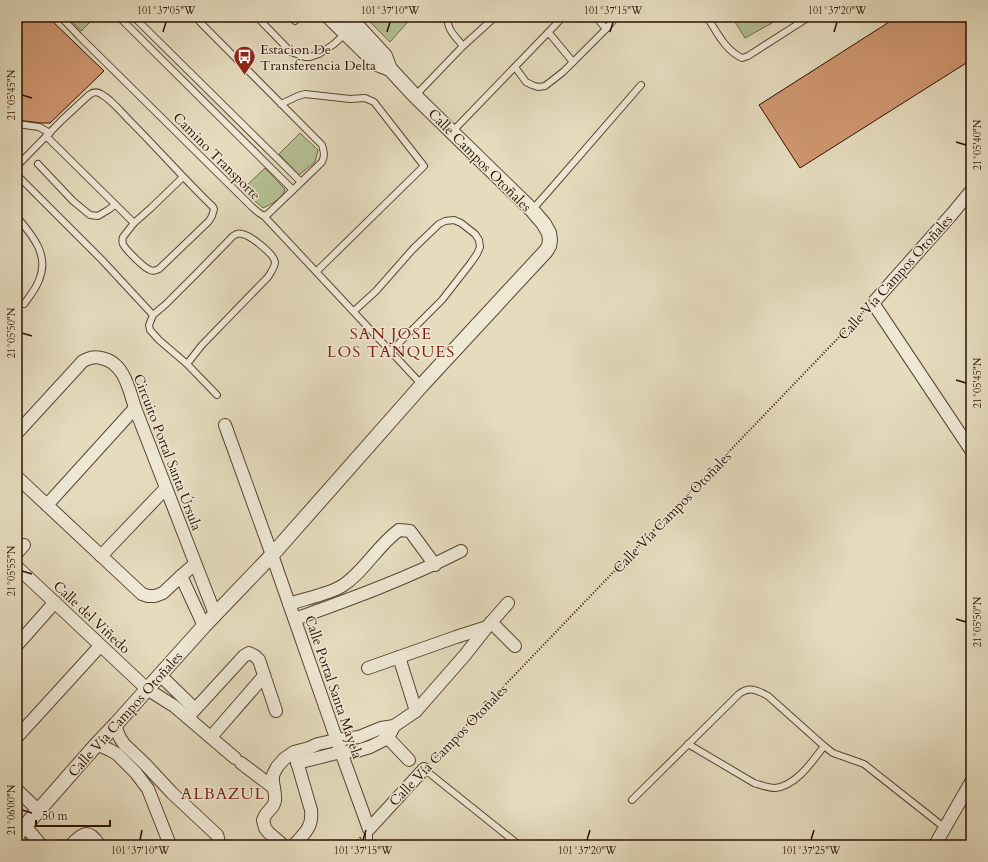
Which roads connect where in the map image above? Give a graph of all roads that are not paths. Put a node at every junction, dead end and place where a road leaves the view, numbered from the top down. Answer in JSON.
{"nodes":[{"id":1,"x":61,"y":17,"type":"edge"},
{"id":2,"x":119,"y":17,"type":"edge"},
{"id":3,"x":134,"y":17,"type":"edge"},
{"id":4,"x":195,"y":17,"type":"edge"},
{"id":5,"x":258,"y":17,"type":"edge"},
{"id":6,"x":329,"y":17,"type":"edge"},
{"id":7,"x":448,"y":17,"type":"edge"},
{"id":8,"x":494,"y":17,"type":"edge"},
{"id":9,"x":564,"y":17,"type":"edge"},
{"id":10,"x":596,"y":17,"type":"edge"},
{"id":11,"x":616,"y":17,"type":"edge"},
{"id":12,"x":707,"y":17,"type":"edge"},
{"id":13,"x":809,"y":17,"type":"edge"},
{"id":14,"x":350,"y":24,"type":"edge"},
{"id":15,"x":606,"y":29,"type":"junction"},
{"id":16,"x":548,"y":33,"type":"junction"},
{"id":17,"x":463,"y":46,"type":"junction"},
{"id":18,"x":573,"y":62,"type":"junction"},
{"id":19,"x":515,"y":67,"type":"junction"},
{"id":20,"x":641,"y":85,"type":"dead end"},
{"id":21,"x":415,"y":96,"type":"junction"},
{"id":22,"x":281,"y":104,"type":"junction"},
{"id":23,"x":17,"y":124,"type":"edge"},
{"id":24,"x":452,"y":132,"type":"junction"},
{"id":25,"x":48,"y":134,"type":"junction"},
{"id":26,"x":38,"y":164,"type":"dead end"},
{"id":27,"x":17,"y":166,"type":"edge"},
{"id":28,"x":17,"y":175,"type":"edge"},
{"id":29,"x":183,"y":177,"type":"junction"},
{"id":30,"x":301,"y":182,"type":"junction"},
{"id":31,"x":294,"y":190,"type":"junction"},
{"id":32,"x":971,"y":191,"type":"edge"},
{"id":33,"x":115,"y":205,"type":"junction"},
{"id":34,"x":532,"y":210,"type":"junction"},
{"id":35,"x":17,"y":216,"type":"edge"},
{"id":36,"x":264,"y":216,"type":"junction"},
{"id":37,"x":134,"y":224,"type":"junction"},
{"id":38,"x":541,"y":257,"type":"joint"},
{"id":39,"x":317,"y":271,"type":"junction"},
{"id":40,"x":24,"y":304,"type":"dead end"},
{"id":41,"x":354,"y":311,"type":"junction"},
{"id":42,"x":153,"y":315,"type":"junction"},
{"id":43,"x":391,"y":351,"type":"junction"},
{"id":44,"x":186,"y":364,"type":"junction"},
{"id":45,"x":422,"y":385,"type":"junction"},
{"id":46,"x":217,"y":395,"type":"dead end"},
{"id":47,"x":135,"y":408,"type":"junction"},
{"id":48,"x":225,"y":425,"type":"dead end"},
{"id":49,"x":17,"y":433,"type":"edge"},
{"id":50,"x":971,"y":450,"type":"edge"},
{"id":51,"x":17,"y":477,"type":"edge"},
{"id":52,"x":166,"y":488,"type":"junction"},
{"id":53,"x":47,"y":505,"type":"junction"},
{"id":54,"x":461,"y":551,"type":"dead end"},
{"id":55,"x":272,"y":555,"type":"junction"},
{"id":56,"x":102,"y":556,"type":"junction"},
{"id":57,"x":195,"y":564,"type":"junction"},
{"id":58,"x":435,"y":565,"type":"junction"},
{"id":59,"x":17,"y":567,"type":"edge"},
{"id":60,"x":356,"y":575,"type":"junction"},
{"id":61,"x":181,"y":576,"type":"junction"},
{"id":62,"x":362,"y":594,"type":"junction"},
{"id":63,"x":55,"y":602,"type":"junction"},
{"id":64,"x":508,"y":603,"type":"dead end"},
{"id":65,"x":289,"y":604,"type":"junction"},
{"id":66,"x":215,"y":614,"type":"junction"},
{"id":67,"x":295,"y":619,"type":"junction"},
{"id":68,"x":489,"y":625,"type":"junction"},
{"id":69,"x":204,"y":626,"type":"junction"},
{"id":70,"x":456,"y":637,"type":"junction"},
{"id":71,"x":17,"y":645,"type":"edge"},
{"id":72,"x":100,"y":646,"type":"junction"},
{"id":73,"x":514,"y":646,"type":"dead end"},
{"id":74,"x":465,"y":655,"type":"junction"},
{"id":75,"x":399,"y":657,"type":"junction"},
{"id":76,"x":368,"y":668,"type":"dead end"},
{"id":77,"x":160,"y":675,"type":"junction"},
{"id":78,"x":264,"y":676,"type":"junction"},
{"id":79,"x":147,"y":689,"type":"junction"},
{"id":80,"x":276,"y":711,"type":"dead end"},
{"id":81,"x":416,"y":711,"type":"junction"},
{"id":82,"x":191,"y":713,"type":"junction"},
{"id":83,"x":116,"y":724,"type":"junction"},
{"id":84,"x":384,"y":733,"type":"junction"},
{"id":85,"x":17,"y":737,"type":"edge"},
{"id":86,"x":211,"y":737,"type":"junction"},
{"id":87,"x":336,"y":740,"type":"junction"},
{"id":88,"x":688,"y":744,"type":"junction"},
{"id":89,"x":96,"y":745,"type":"junction"},
{"id":90,"x":824,"y":746,"type":"junction"},
{"id":91,"x":341,"y":752,"type":"junction"},
{"id":92,"x":296,"y":757,"type":"junction"},
{"id":93,"x":409,"y":760,"type":"dead end"},
{"id":94,"x":145,"y":764,"type":"junction"},
{"id":95,"x":424,"y":770,"type":"joint"},
{"id":96,"x":136,"y":773,"type":"junction"},
{"id":97,"x":971,"y":782,"type":"edge"},
{"id":98,"x":274,"y":788,"type":"junction"},
{"id":99,"x":17,"y":790,"type":"edge"},
{"id":100,"x":172,"y":793,"type":"junction"},
{"id":101,"x":632,"y":800,"type":"dead end"},
{"id":102,"x":156,"y":808,"type":"junction"},
{"id":103,"x":39,"y":811,"type":"junction"},
{"id":104,"x":945,"y":828,"type":"junction"},
{"id":105,"x":369,"y":829,"type":"junction"},
{"id":106,"x":21,"y":830,"type":"edge"},
{"id":107,"x":17,"y":841,"type":"edge"},
{"id":108,"x":23,"y":845,"type":"edge"},
{"id":109,"x":41,"y":845,"type":"edge"},
{"id":110,"x":71,"y":845,"type":"edge"},
{"id":111,"x":99,"y":845,"type":"edge"},
{"id":112,"x":170,"y":845,"type":"edge"},
{"id":113,"x":216,"y":845,"type":"edge"},
{"id":114,"x":283,"y":845,"type":"edge"},
{"id":115,"x":294,"y":845,"type":"edge"},
{"id":116,"x":369,"y":845,"type":"edge"},
{"id":117,"x":519,"y":845,"type":"edge"},
{"id":118,"x":935,"y":845,"type":"edge"}],
"edges":[{"from":1,"to":36,"type":"lane","name":"Camino Transporte"},
{"from":2,"to":31,"type":"lane"},
{"from":3,"to":30,"type":"lane"},
{"from":4,"to":22,"type":"lane","name":"Camino Transporte"},
{"from":5,"to":14,"type":"lane"},
{"from":6,"to":14,"type":"street","name":"Calle Campos Otoñales"},
{"from":7,"to":17,"type":"lane"},
{"from":8,"to":17,"type":"lane"},
{"from":9,"to":16,"type":"lane"},
{"from":10,"to":15,"type":"lane"},
{"from":11,"to":15,"type":"lane"},
{"from":12,"to":13,"type":"lane"},
{"from":14,"to":21,"type":"street","name":"Calle Campos Otoñales"},
{"from":15,"to":18,"type":"lane"},
{"from":16,"to":18,"type":"lane"},
{"from":16,"to":19,"type":"lane"},
{"from":17,"to":21,"type":"lane"},
{"from":18,"to":19,"type":"lane"},
{"from":19,"to":24,"type":"lane"},
{"from":20,"to":34,"type":"lane"},
{"from":21,"to":24,"type":"street","name":"Calle Campos Otoñales"},
{"from":22,"to":30,"type":"lane","name":"Camino Transporte"},
{"from":22,"to":39,"type":"lane"},
{"from":23,"to":25,"type":"lane"},
{"from":24,"to":34,"type":"street","name":"Calle Campos Otoñales"},
{"from":25,"to":27,"type":"lane"},
{"from":25,"to":29,"type":"lane"},
{"from":25,"to":33,"type":"lane"},
{"from":26,"to":33,"type":"lane"},
{"from":28,"to":42,"type":"lane"},
{"from":29,"to":37,"type":"lane"},
{"from":29,"to":37,"type":"lane"},
{"from":30,"to":31,"type":"lane","name":"Camino Transporte"},
{"from":31,"to":36,"type":"lane","name":"Camino Transporte"},
{"from":32,"to":50,"type":"street","name":"Calle Vía Campos Otoñales"},
{"from":33,"to":37,"type":"lane"},
{"from":34,"to":38,"type":"street","name":"Calle Campos Otoñales"},
{"from":35,"to":40,"type":"lane"},
{"from":36,"to":39,"type":"lane"},
{"from":38,"to":45,"type":"street","name":"Calle Vía Campos Otoñales"},
{"from":39,"to":41,"type":"lane"},
{"from":41,"to":43,"type":"lane"},
{"from":41,"to":43,"type":"lane"},
{"from":42,"to":44,"type":"lane"},
{"from":42,"to":44,"type":"lane"},
{"from":43,"to":45,"type":"lane"},
{"from":44,"to":46,"type":"lane"},
{"from":45,"to":55,"type":"street","name":"Calle Vía Campos Otoñales"},
{"from":47,"to":49,"type":"street","name":"Circuito Portal Santa Úrsula"},
{"from":47,"to":52,"type":"street","name":"Circuito Portal Santa Úrsula"},
{"from":47,"to":53,"type":"street"},
{"from":48,"to":55,"type":"street","name":"Calle Portal Santa Mayela"},
{"from":51,"to":53,"type":"street"},
{"from":52,"to":56,"type":"street"},
{"from":52,"to":57,"type":"street","name":"Circuito Portal Santa Úrsula"},
{"from":53,"to":56,"type":"street"},
{"from":54,"to":58,"type":"street"},
{"from":55,"to":65,"type":"street","name":"Calle Portal Santa Mayela"},
{"from":55,"to":66,"type":"street","name":"Calle Vía Campos Otoñales"},
{"from":56,"to":61,"type":"street"},
{"from":57,"to":61,"type":"street"},
{"from":57,"to":66,"type":"street","name":"Circuito Portal Santa Úrsula"},
{"from":58,"to":60,"type":"street"},
{"from":58,"to":62,"type":"street"},
{"from":59,"to":63,"type":"street","name":"Calle del Viñedo"},
{"from":60,"to":62,"type":"street"},
{"from":60,"to":65,"type":"street"},
{"from":61,"to":69,"type":"street"},
{"from":62,"to":67,"type":"street"},
{"from":63,"to":71,"type":"street"},
{"from":63,"to":72,"type":"street","name":"Calle del Viñedo"},
{"from":64,"to":68,"type":"street"},
{"from":65,"to":67,"type":"street","name":"Calle Portal Santa Mayela"},
{"from":66,"to":69,"type":"street","name":"Calle Vía Campos Otoñales"},
{"from":67,"to":87,"type":"street","name":"Calle Portal Santa Mayela"},
{"from":68,"to":70,"type":"street"},
{"from":68,"to":73,"type":"street"},
{"from":68,"to":74,"type":"street"},
{"from":69,"to":77,"type":"street","name":"Calle Vía Campos Otoñales"},
{"from":70,"to":74,"type":"street"},
{"from":70,"to":75,"type":"street"},
{"from":72,"to":79,"type":"street","name":"Calle del Viñedo"},
{"from":72,"to":85,"type":"street"},
{"from":74,"to":81,"type":"street"},
{"from":75,"to":76,"type":"street"},
{"from":75,"to":81,"type":"street"},
{"from":77,"to":79,"type":"street","name":"Calle Vía Campos Otoñales"},
{"from":77,"to":82,"type":"street"},
{"from":78,"to":80,"type":"street"},
{"from":78,"to":82,"type":"street"},
{"from":78,"to":86,"type":"street"},
{"from":79,"to":82,"type":"street","name":"Calle del Viñedo"},
{"from":79,"to":83,"type":"street","name":"Calle Vía Campos Otoñales"},
{"from":81,"to":84,"type":"street"},
{"from":82,"to":86,"type":"street"},
{"from":83,"to":89,"type":"street","name":"Calle Vía Campos Otoñales"},
{"from":83,"to":94,"type":"street"},
{"from":84,"to":87,"type":"street"},
{"from":84,"to":91,"type":"street"},
{"from":84,"to":93,"type":"street"},
{"from":86,"to":98,"type":"street"},
{"from":87,"to":91,"type":"street","name":"Calle Portal Santa Mayela"},
{"from":87,"to":92,"type":"street"},
{"from":88,"to":90,"type":"lane"},
{"from":88,"to":90,"type":"lane"},
{"from":88,"to":101,"type":"lane"},
{"from":89,"to":96,"type":"street"},
{"from":89,"to":103,"type":"street","name":"Calle Vía Campos Otoñales"},
{"from":90,"to":104,"type":"lane"},
{"from":91,"to":92,"type":"street"},
{"from":91,"to":105,"type":"street","name":"Calle Portal Santa Mayela"},
{"from":92,"to":98,"type":"street"},
{"from":92,"to":115,"type":"street"},
{"from":94,"to":96,"type":"street"},
{"from":94,"to":100,"type":"street"},
{"from":95,"to":105,"type":"street","name":"Calle Vía Campos Otoñales"},
{"from":95,"to":117,"type":"lane"},
{"from":96,"to":102,"type":"street"},
{"from":97,"to":104,"type":"street"},
{"from":98,"to":114,"type":"street"},
{"from":99,"to":103,"type":"street"},
{"from":100,"to":102,"type":"street"},
{"from":100,"to":113,"type":"street"},
{"from":102,"to":112,"type":"street"},
{"from":103,"to":106,"type":"street","name":"Calle Vía Campos Otoñales"},
{"from":104,"to":118,"type":"street"},
{"from":105,"to":116,"type":"lane"},
{"from":106,"to":109,"type":"street"},
{"from":107,"to":108,"type":"street"},
{"from":110,"to":111,"type":"street"}]}
